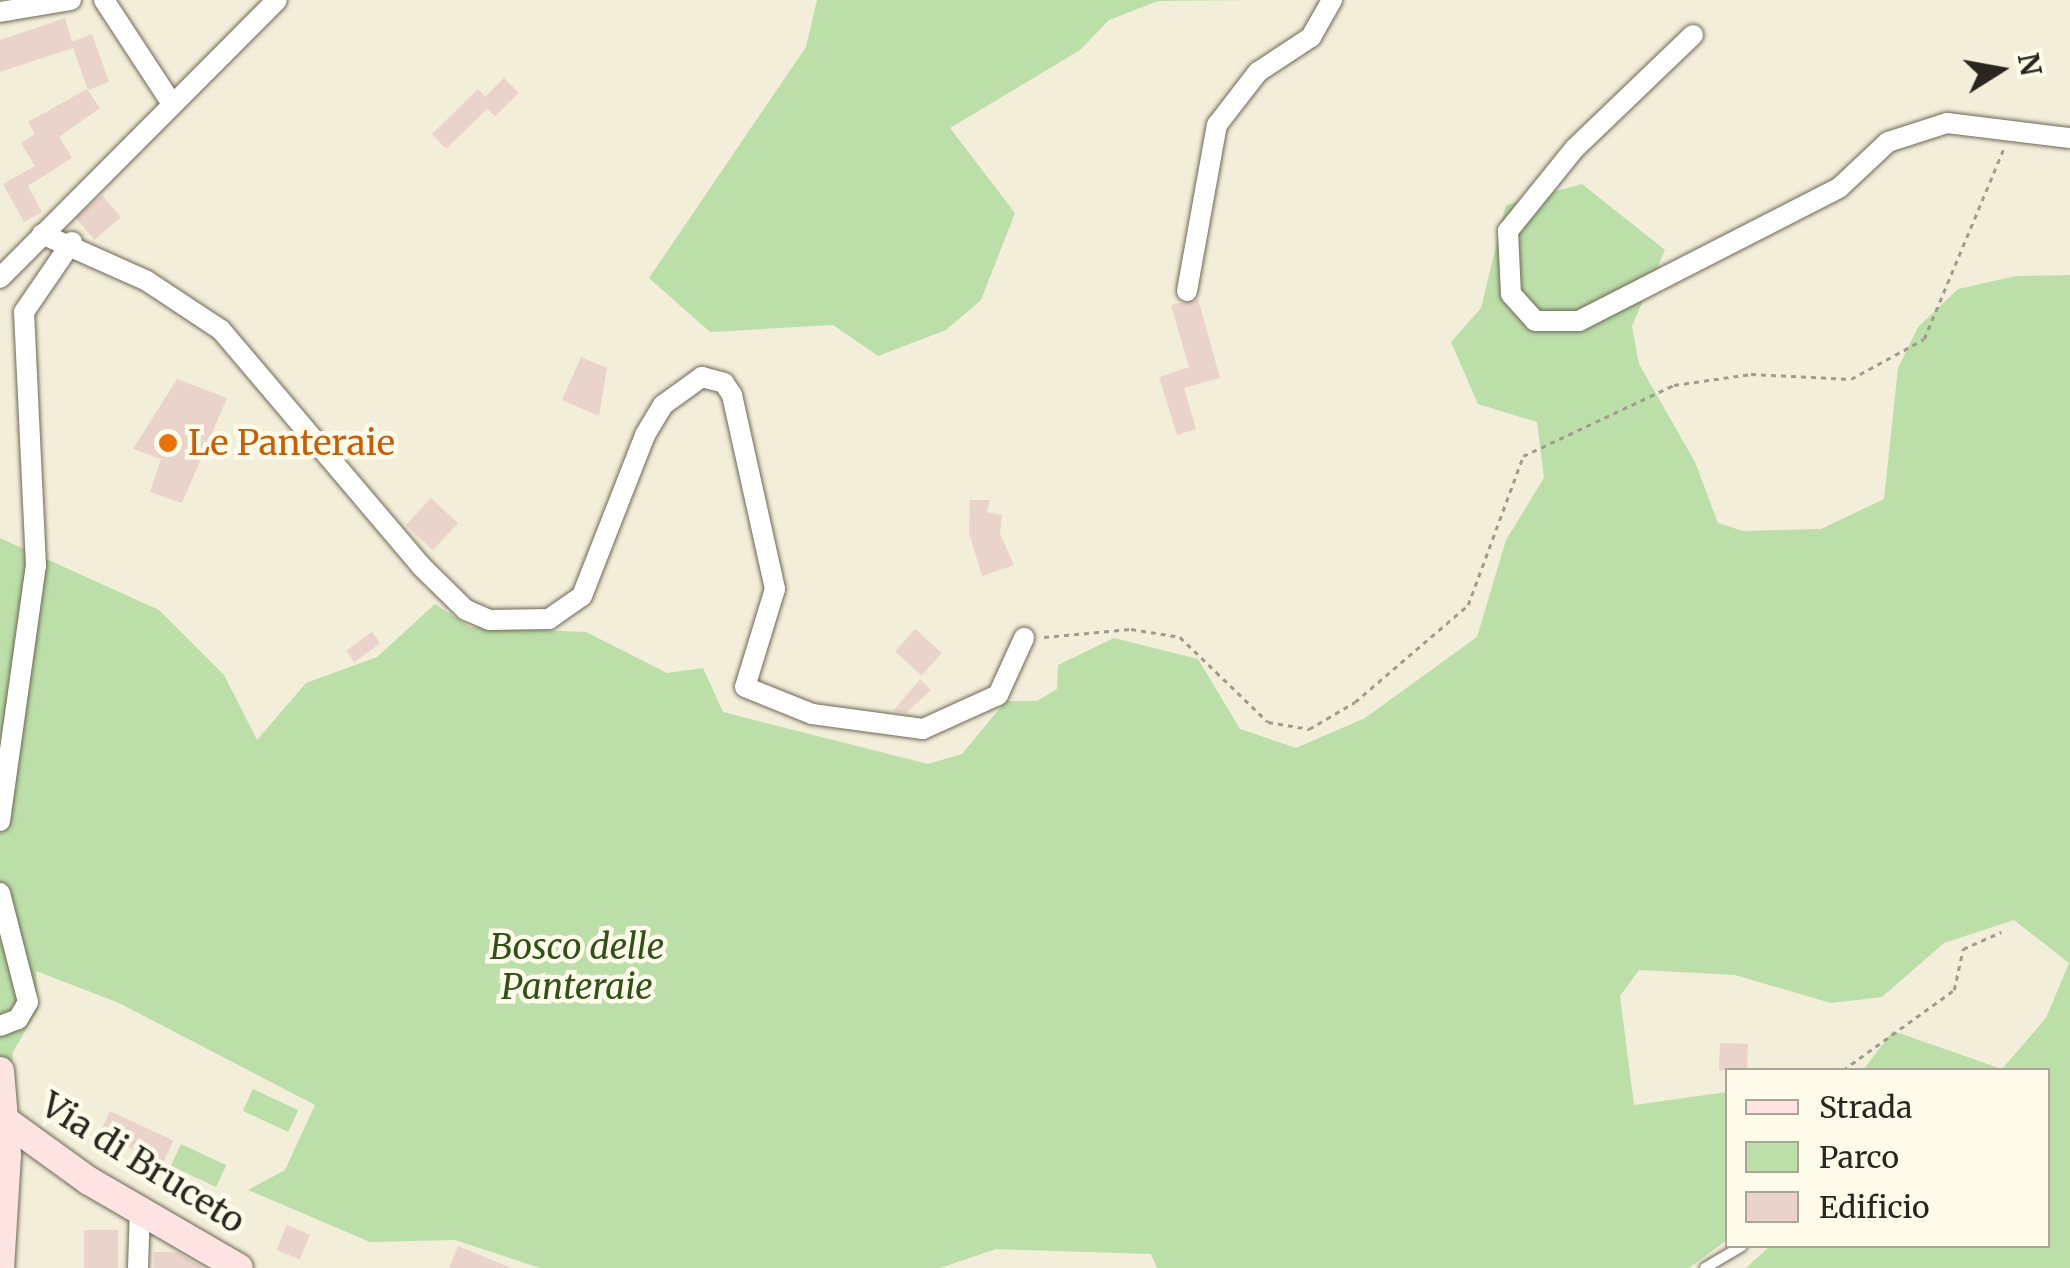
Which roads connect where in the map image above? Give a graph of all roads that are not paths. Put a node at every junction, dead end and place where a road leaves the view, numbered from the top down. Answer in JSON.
{"nodes":[{"id":1,"x":71,"y":0,"type":"edge"},
{"id":2,"x":104,"y":0,"type":"edge"},
{"id":3,"x":277,"y":0,"type":"edge"},
{"id":4,"x":1332,"y":0,"type":"edge"},
{"id":5,"x":0,"y":12,"type":"edge"},
{"id":6,"x":1693,"y":34,"type":"dead end"},
{"id":7,"x":170,"y":101,"type":"junction"},
{"id":8,"x":2070,"y":138,"type":"edge"},
{"id":9,"x":42,"y":234,"type":"junction"},
{"id":10,"x":72,"y":242,"type":"junction"},
{"id":11,"x":0,"y":278,"type":"edge"},
{"id":12,"x":1187,"y":291,"type":"dead end"},
{"id":13,"x":1024,"y":638,"type":"road end"},
{"id":14,"x":0,"y":821,"type":"edge"},
{"id":15,"x":0,"y":893,"type":"edge"},
{"id":16,"x":0,"y":1026,"type":"edge"},
{"id":17,"x":0,"y":1070,"type":"edge"},
{"id":18,"x":3,"y":1118,"type":"edge"},
{"id":19,"x":7,"y":1155,"type":"junction"},
{"id":20,"x":89,"y":1180,"type":"junction"},
{"id":21,"x":140,"y":1208,"type":"junction"},
{"id":22,"x":1739,"y":1248,"type":"edge"},
{"id":23,"x":0,"y":1268,"type":"edge"},
{"id":24,"x":138,"y":1268,"type":"edge"},
{"id":25,"x":239,"y":1268,"type":"edge"},
{"id":26,"x":1705,"y":1268,"type":"edge"}],
"edges":[{"from":1,"to":5,"type":"street"},
{"from":2,"to":7,"type":"street"},
{"from":3,"to":7,"type":"street"},
{"from":4,"to":12,"type":"street"},
{"from":6,"to":8,"type":"street"},
{"from":7,"to":9,"type":"street"},
{"from":9,"to":10,"type":"street"},
{"from":9,"to":11,"type":"street"},
{"from":10,"to":13,"type":"street"},
{"from":10,"to":14,"type":"street"},
{"from":15,"to":16,"type":"street"},
{"from":17,"to":18,"type":"main road"},
{"from":18,"to":19,"type":"main road"},
{"from":18,"to":20,"type":"main road","name":"Via di Bruceto"},
{"from":19,"to":20,"type":"main road"},
{"from":19,"to":23,"type":"main road"},
{"from":20,"to":21,"type":"main road","name":"Via di Bruceto"},
{"from":21,"to":24,"type":"street"},
{"from":21,"to":25,"type":"main road","name":"Via di Bruceto"},
{"from":22,"to":26,"type":"lane"}]}
